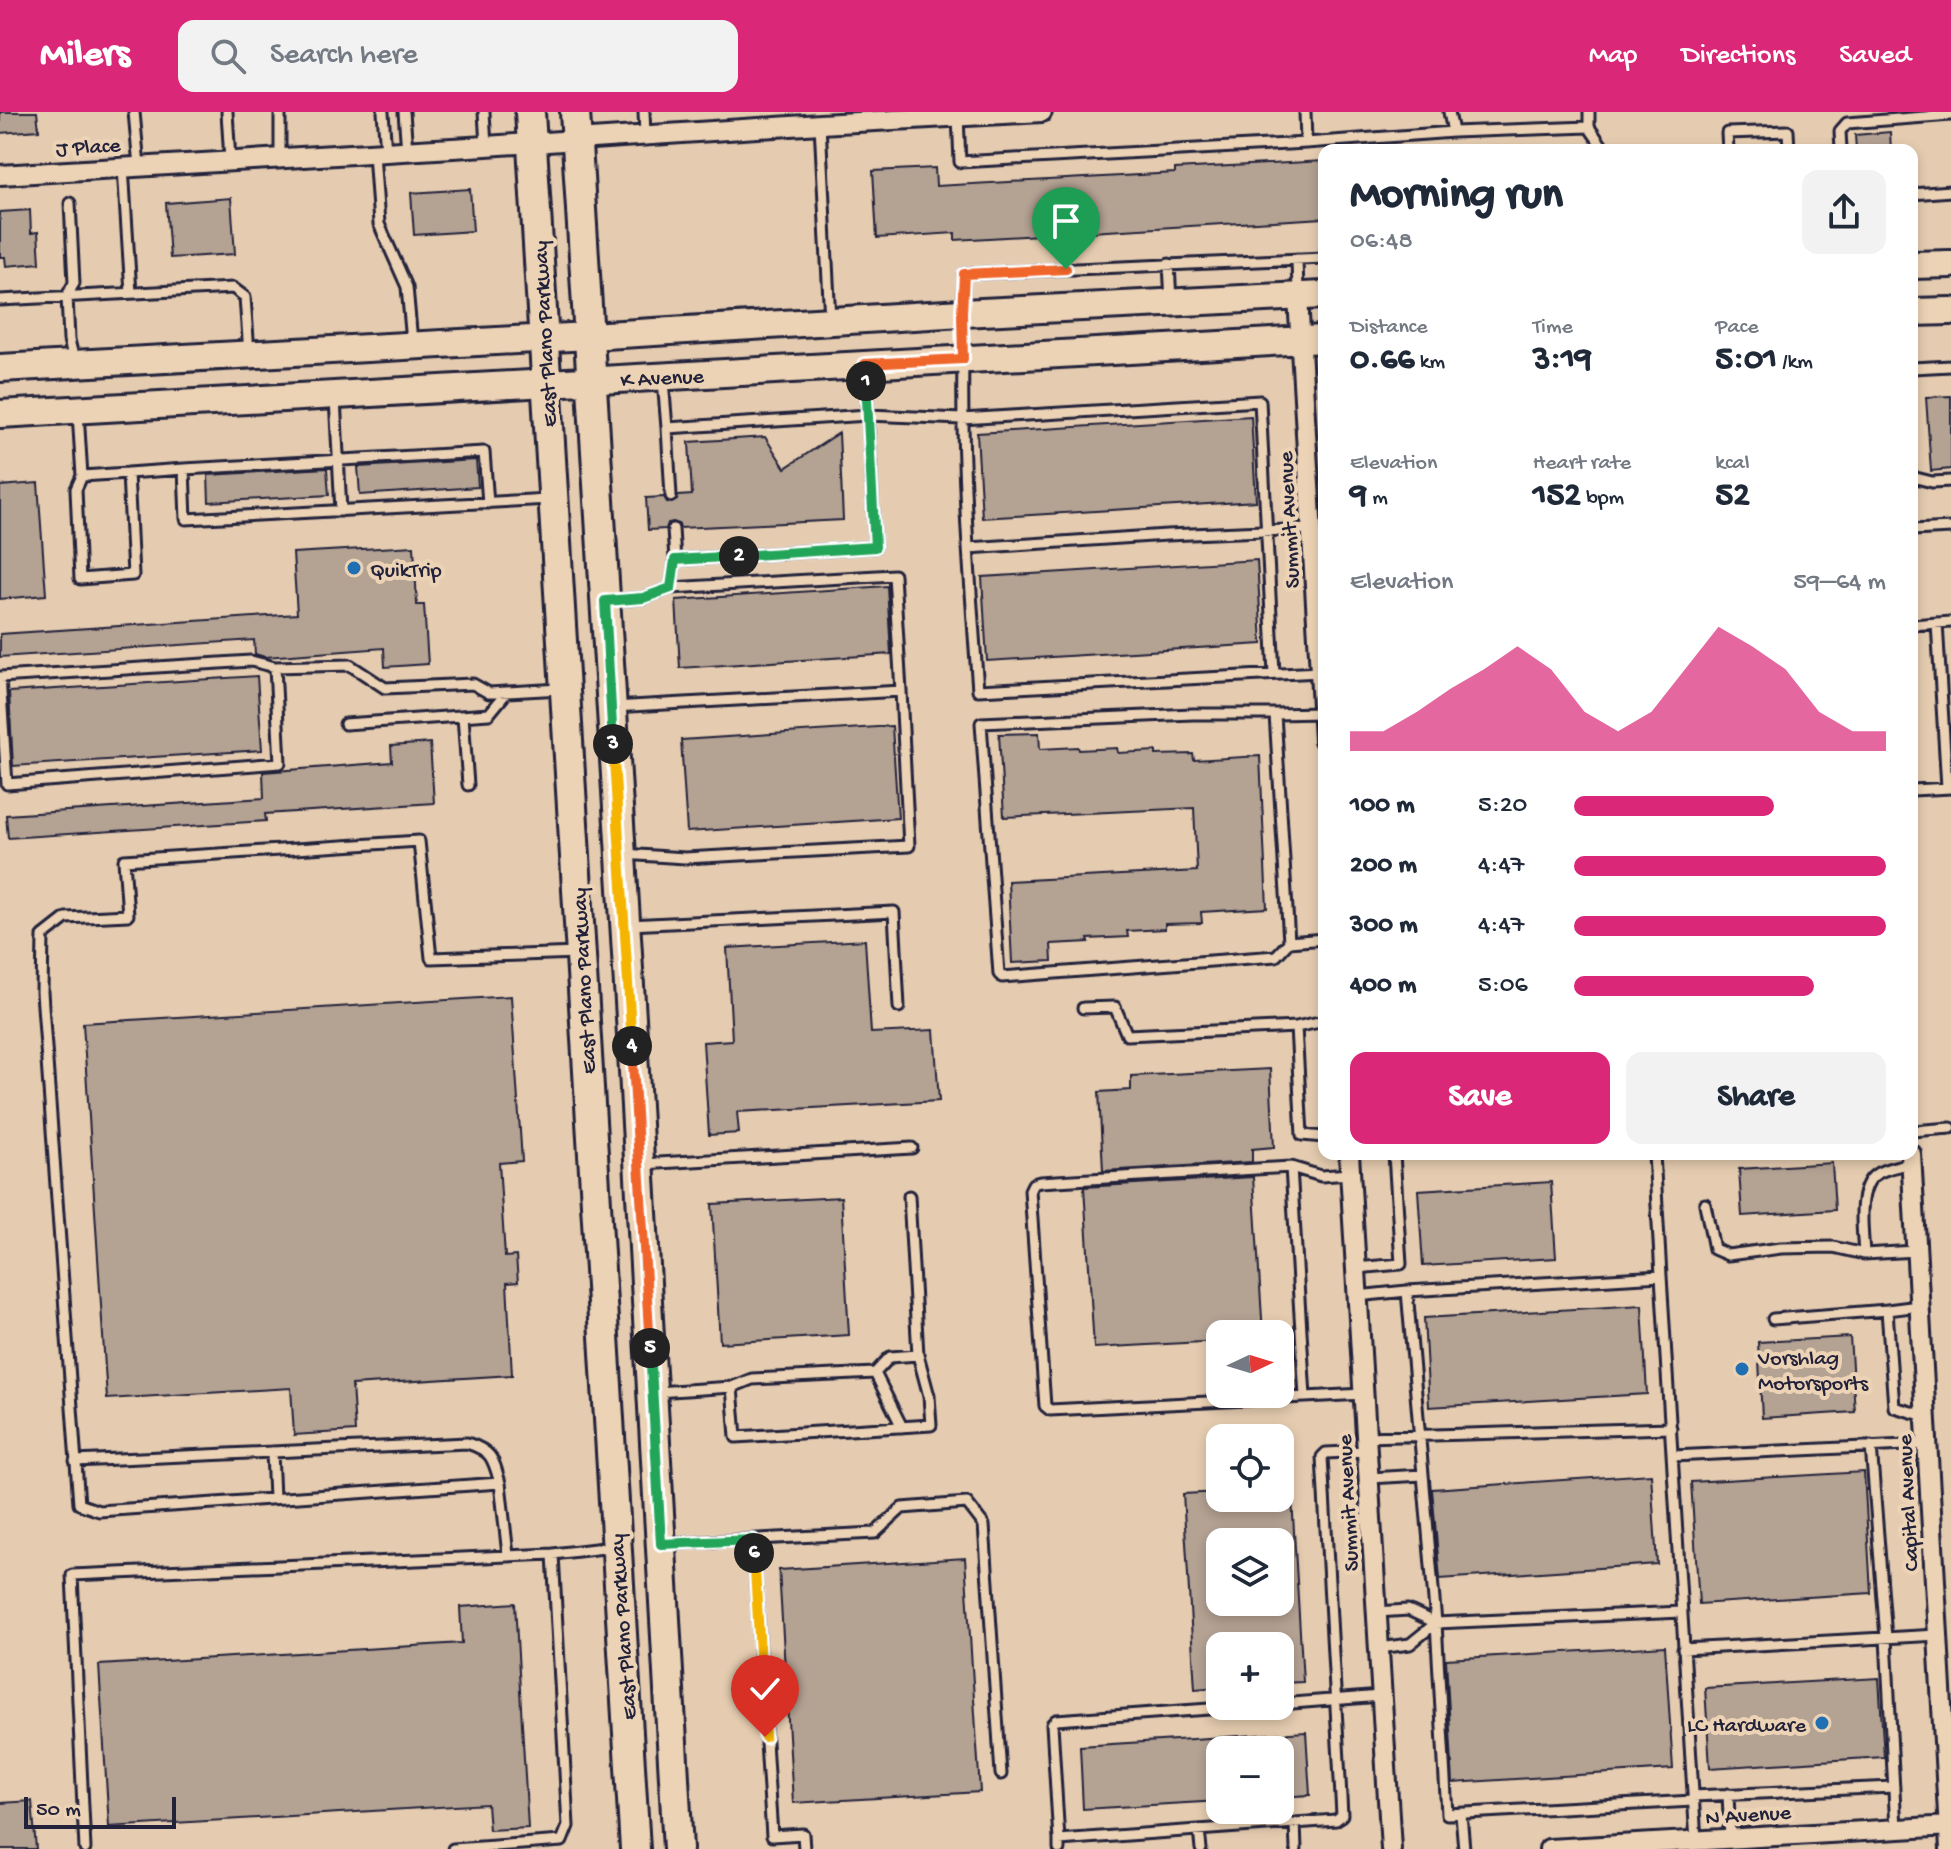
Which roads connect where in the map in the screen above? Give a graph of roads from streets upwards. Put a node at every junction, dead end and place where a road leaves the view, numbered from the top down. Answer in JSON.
{"nodes":[{"id":1,"x":530,"y":112,"type":"edge"},
{"id":2,"x":1042,"y":112,"type":"edge"},
{"id":3,"x":997,"y":113,"type":"edge"},
{"id":4,"x":895,"y":116,"type":"edge"},
{"id":5,"x":850,"y":117,"type":"edge"},
{"id":6,"x":575,"y":126,"type":"edge"},
{"id":7,"x":532,"y":143,"type":"junction"},
{"id":8,"x":0,"y":175,"type":"edge"},
{"id":9,"x":1951,"y":264,"type":"edge"},
{"id":10,"x":1918,"y":265,"type":"edge"},
{"id":11,"x":1311,"y":296,"type":"edge"},
{"id":12,"x":1951,"y":311,"type":"edge"},
{"id":13,"x":1918,"y":312,"type":"edge"},
{"id":14,"x":962,"y":313,"type":"junction"},
{"id":15,"x":589,"y":336,"type":"junction"},
{"id":16,"x":543,"y":338,"type":"junction"},
{"id":17,"x":1312,"y":339,"type":"edge"},
{"id":18,"x":963,"y":359,"type":"junction"},
{"id":19,"x":75,"y":364,"type":"junction"},
{"id":20,"x":0,"y":368,"type":"edge"},
{"id":21,"x":592,"y":380,"type":"junction"},
{"id":22,"x":546,"y":383,"type":"junction"},
{"id":23,"x":78,"y":409,"type":"junction"},
{"id":24,"x":0,"y":414,"type":"edge"},
{"id":25,"x":1318,"y":589,"type":"edge"},
{"id":26,"x":564,"y":689,"type":"junction"},
{"id":27,"x":611,"y":707,"type":"junction"},
{"id":28,"x":624,"y":926,"type":"junction"},
{"id":29,"x":582,"y":953,"type":"junction"},
{"id":30,"x":1349,"y":1160,"type":"edge"},
{"id":31,"x":1911,"y":1160,"type":"edge"},
{"id":32,"x":639,"y":1164,"type":"junction"},
{"id":33,"x":593,"y":1167,"type":"junction"},
{"id":34,"x":661,"y":1544,"type":"junction"},
{"id":35,"x":615,"y":1547,"type":"junction"},
{"id":36,"x":1950,"y":1826,"type":"edge"},
{"id":37,"x":1735,"y":1842,"type":"edge"},
{"id":38,"x":1664,"y":1846,"type":"edge"},
{"id":39,"x":635,"y":1849,"type":"edge"},
{"id":40,"x":678,"y":1849,"type":"edge"},
{"id":41,"x":1391,"y":1849,"type":"edge"},
{"id":42,"x":1549,"y":1849,"type":"edge"},
{"id":43,"x":1950,"y":1849,"type":"edge"}],
"edges":[{"from":1,"to":7,"type":"main road","name":"East Plano Parkway"},
{"from":2,"to":3,"type":"street","name":"J Place"},
{"from":3,"to":4,"type":"street","name":"J Place"},
{"from":4,"to":5,"type":"street","name":"J Place"},
{"from":5,"to":6,"type":"street","name":"J Place"},
{"from":6,"to":7,"type":"street","name":"J Place"},
{"from":6,"to":15,"type":"main road","name":"East Plano Parkway"},
{"from":7,"to":8,"type":"street","name":"J Place"},
{"from":7,"to":16,"type":"main road","name":"East Plano Parkway"},
{"from":9,"to":10,"type":"main road"},
{"from":11,"to":14,"type":"main road","name":"K Avenue"},
{"from":11,"to":17,"type":"street","name":"Summit Avenue"},
{"from":12,"to":13,"type":"main road"},
{"from":14,"to":15,"type":"main road","name":"K Avenue"},
{"from":14,"to":18,"type":"main road"},
{"from":15,"to":16,"type":"main road","name":"K Avenue"},
{"from":15,"to":21,"type":"main road","name":"East Plano Parkway"},
{"from":16,"to":19,"type":"main road","name":"K Avenue"},
{"from":16,"to":22,"type":"main road","name":"East Plano Parkway"},
{"from":17,"to":18,"type":"main road","name":"K Avenue"},
{"from":17,"to":25,"type":"street","name":"Summit Avenue"},
{"from":18,"to":21,"type":"main road","name":"K Avenue"},
{"from":19,"to":20,"type":"main road","name":"K Avenue"},
{"from":19,"to":23,"type":"main road"},
{"from":21,"to":22,"type":"main road","name":"K Avenue"},
{"from":21,"to":27,"type":"main road","name":"East Plano Parkway"},
{"from":22,"to":23,"type":"main road","name":"K Avenue"},
{"from":22,"to":26,"type":"main road","name":"East Plano Parkway"},
{"from":23,"to":24,"type":"main road","name":"K Avenue"},
{"from":26,"to":27,"type":"main road"},
{"from":26,"to":29,"type":"main road","name":"East Plano Parkway"},
{"from":27,"to":28,"type":"main road","name":"East Plano Parkway"},
{"from":28,"to":29,"type":"main road"},
{"from":28,"to":32,"type":"main road","name":"East Plano Parkway"},
{"from":29,"to":33,"type":"main road","name":"East Plano Parkway"},
{"from":30,"to":41,"type":"street","name":"Summit Avenue"},
{"from":31,"to":36,"type":"street","name":"Capital Avenue"},
{"from":32,"to":33,"type":"main road"},
{"from":32,"to":34,"type":"main road","name":"East Plano Parkway"},
{"from":33,"to":35,"type":"main road","name":"East Plano Parkway"},
{"from":34,"to":35,"type":"main road"},
{"from":34,"to":40,"type":"main road","name":"East Plano Parkway"},
{"from":35,"to":39,"type":"main road","name":"East Plano Parkway"},
{"from":36,"to":37,"type":"street","name":"N Avenue"},
{"from":36,"to":43,"type":"street","name":"Capital Avenue"},
{"from":37,"to":38,"type":"street","name":"N Avenue"},
{"from":38,"to":42,"type":"street","name":"N Avenue"}]}
